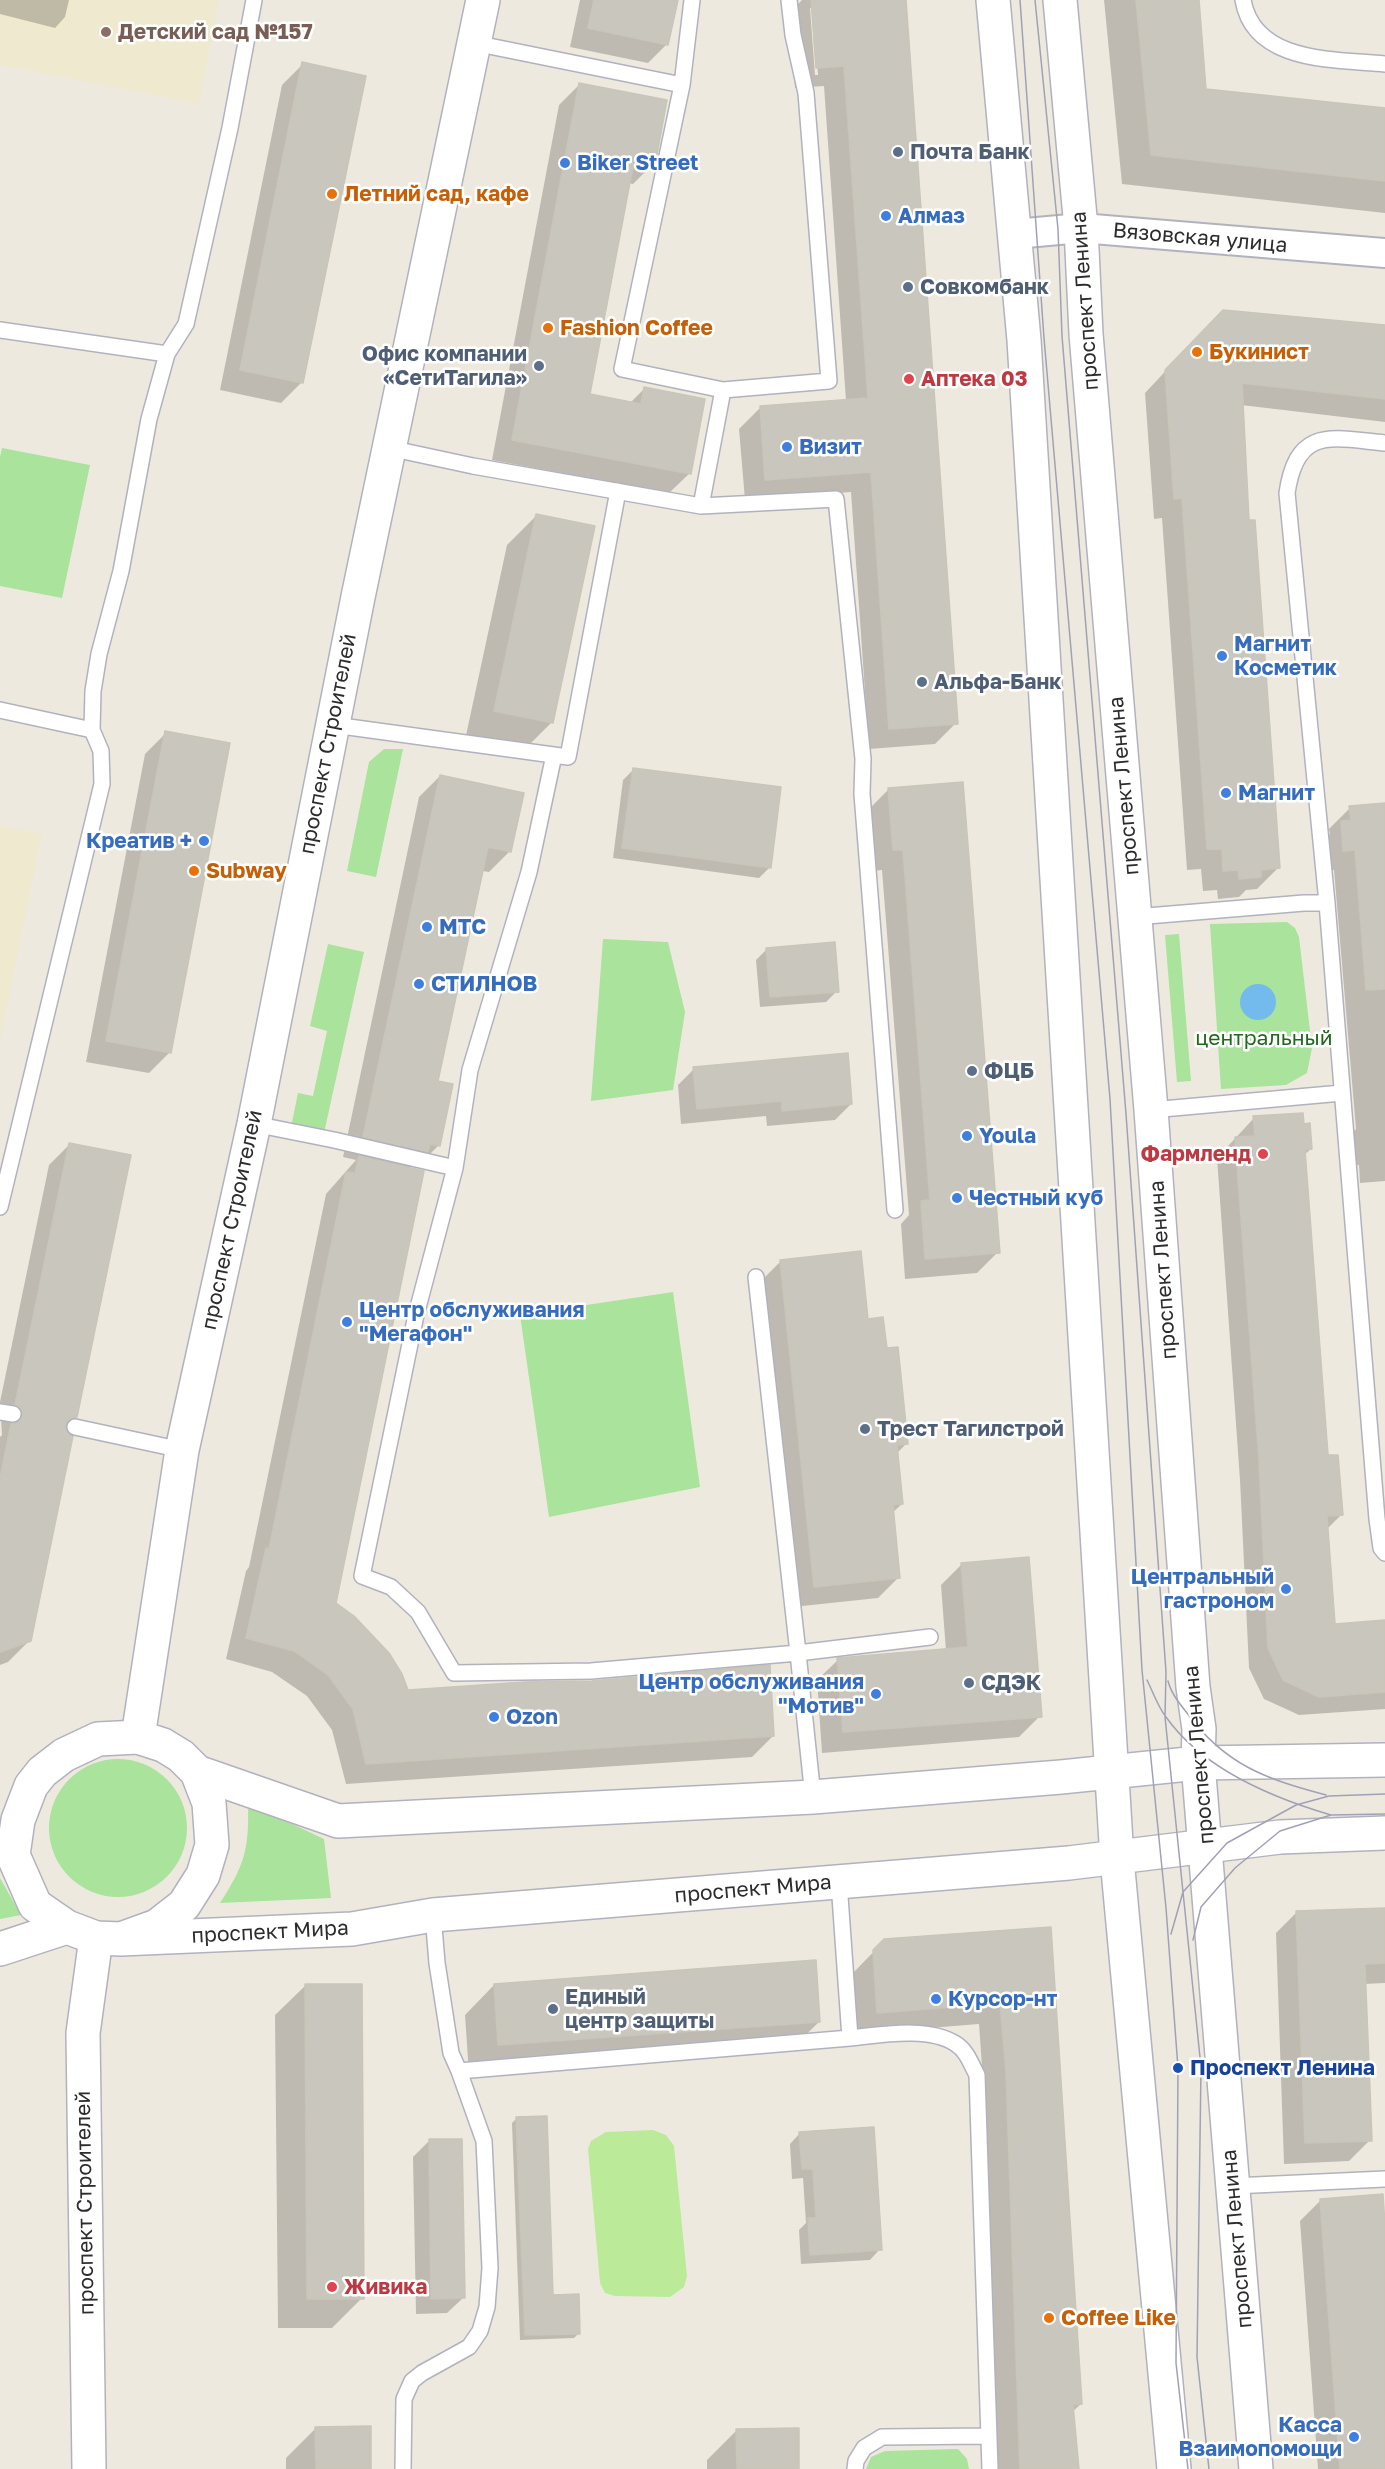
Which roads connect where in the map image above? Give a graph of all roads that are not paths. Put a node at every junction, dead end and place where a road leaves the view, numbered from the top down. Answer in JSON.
{"nodes":[{"id":1,"x":254,"y":0,"type":"edge"},
{"id":2,"x":483,"y":0,"type":"edge"},
{"id":3,"x":692,"y":0,"type":"edge"},
{"id":4,"x":789,"y":0,"type":"edge"},
{"id":5,"x":993,"y":0,"type":"edge"},
{"id":6,"x":1060,"y":0,"type":"edge"},
{"id":7,"x":1243,"y":0,"type":"edge"},
{"id":8,"x":474,"y":43,"type":"junction"},
{"id":9,"x":1385,"y":64,"type":"edge"},
{"id":10,"x":682,"y":85,"type":"junction"},
{"id":11,"x":1081,"y":228,"type":"junction"},
{"id":12,"x":1015,"y":234,"type":"junction"},
{"id":13,"x":1385,"y":253,"type":"edge"},
{"id":14,"x":0,"y":330,"type":"edge"},
{"id":15,"x":167,"y":354,"type":"junction"},
{"id":16,"x":723,"y":390,"type":"junction"},
{"id":17,"x":1385,"y":443,"type":"edge"},
{"id":18,"x":389,"y":448,"type":"junction"},
{"id":19,"x":618,"y":491,"type":"junction"},
{"id":20,"x":701,"y":506,"type":"junction"},
{"id":21,"x":0,"y":710,"type":"edge"},
{"id":22,"x":334,"y":725,"type":"junction"},
{"id":23,"x":92,"y":730,"type":"junction"},
{"id":24,"x":554,"y":755,"type":"junction"},
{"id":25,"x":1328,"y":903,"type":"junction"},
{"id":26,"x":1135,"y":917,"type":"junction"},
{"id":27,"x":1342,"y":1093,"type":"junction"},
{"id":28,"x":1151,"y":1110,"type":"junction"},
{"id":29,"x":254,"y":1124,"type":"junction"},
{"id":30,"x":455,"y":1168,"type":"junction"},
{"id":31,"x":0,"y":1207,"type":"edge"},
{"id":32,"x":895,"y":1210,"type":"dead end"},
{"id":33,"x":756,"y":1277,"type":"dead end"},
{"id":34,"x":75,"y":1427,"type":"dead end"},
{"id":35,"x":182,"y":1450,"type":"junction"},
{"id":36,"x":1385,"y":1554,"type":"edge"},
{"id":37,"x":930,"y":1637,"type":"dead end"},
{"id":38,"x":798,"y":1653,"type":"junction"},
{"id":39,"x":138,"y":1737,"type":"junction"},
{"id":40,"x":1385,"y":1760,"type":"edge"},
{"id":41,"x":1198,"y":1763,"type":"junction"},
{"id":42,"x":196,"y":1772,"type":"junction"},
{"id":43,"x":1111,"y":1772,"type":"junction"},
{"id":44,"x":31,"y":1786,"type":"junction"},
{"id":45,"x":813,"y":1797,"type":"junction"},
{"id":46,"x":0,"y":1813,"type":"edge"},
{"id":47,"x":1385,"y":1833,"type":"edge"},
{"id":48,"x":1206,"y":1845,"type":"junction"},
{"id":49,"x":1117,"y":1858,"type":"junction"},
{"id":50,"x":839,"y":1882,"type":"junction"},
{"id":51,"x":433,"y":1915,"type":"junction"},
{"id":52,"x":95,"y":1934,"type":"junction"},
{"id":53,"x":0,"y":1949,"type":"edge"},
{"id":54,"x":849,"y":2038,"type":"junction"},
{"id":55,"x":459,"y":2071,"type":"junction"},
{"id":56,"x":1385,"y":2179,"type":"edge"},
{"id":57,"x":1233,"y":2186,"type":"junction"},
{"id":58,"x":987,"y":2436,"type":"junction"},
{"id":59,"x":89,"y":2469,"type":"edge"},
{"id":60,"x":403,"y":2469,"type":"edge"},
{"id":61,"x":855,"y":2469,"type":"edge"},
{"id":62,"x":990,"y":2469,"type":"edge"},
{"id":63,"x":1174,"y":2469,"type":"edge"},
{"id":64,"x":1256,"y":2469,"type":"edge"}],
"edges":[{"from":1,"to":15,"type":"lane"},
{"from":2,"to":8,"type":"main road","name":"проспект Строителей"},
{"from":3,"to":10,"type":"lane"},
{"from":4,"to":16,"type":"lane"},
{"from":5,"to":12,"type":"main road"},
{"from":6,"to":11,"type":"main road","name":"проспект Ленина"},
{"from":7,"to":9,"type":"lane"},
{"from":8,"to":10,"type":"lane"},
{"from":8,"to":18,"type":"main road","name":"проспект Строителей"},
{"from":10,"to":16,"type":"lane"},
{"from":11,"to":12,"type":"street","name":"Вязовская улица"},
{"from":11,"to":13,"type":"street","name":"Вязовская улица"},
{"from":11,"to":26,"type":"main road","name":"проспект Ленина"},
{"from":12,"to":43,"type":"main road"},
{"from":14,"to":15,"type":"lane"},
{"from":15,"to":23,"type":"lane"},
{"from":16,"to":20,"type":"lane"},
{"from":17,"to":25,"type":"lane"},
{"from":18,"to":19,"type":"lane"},
{"from":18,"to":22,"type":"main road","name":"проспект Строителей"},
{"from":19,"to":20,"type":"lane"},
{"from":19,"to":24,"type":"lane"},
{"from":20,"to":32,"type":"lane"},
{"from":21,"to":23,"type":"lane"},
{"from":22,"to":24,"type":"lane"},
{"from":22,"to":29,"type":"main road","name":"проспект Строителей"},
{"from":23,"to":31,"type":"lane"},
{"from":24,"to":30,"type":"lane"},
{"from":25,"to":26,"type":"lane"},
{"from":25,"to":27,"type":"lane"},
{"from":26,"to":28,"type":"main road","name":"проспект Ленина"},
{"from":27,"to":28,"type":"lane"},
{"from":27,"to":36,"type":"lane"},
{"from":28,"to":41,"type":"main road","name":"проспект Ленина"},
{"from":29,"to":30,"type":"lane"},
{"from":29,"to":35,"type":"main road","name":"проспект Строителей"},
{"from":30,"to":38,"type":"lane"},
{"from":33,"to":38,"type":"lane"},
{"from":34,"to":35,"type":"lane"},
{"from":35,"to":39,"type":"main road","name":"проспект Строителей"},
{"from":37,"to":38,"type":"lane"},
{"from":38,"to":45,"type":"lane"},
{"from":39,"to":42,"type":"main road"},
{"from":39,"to":44,"type":"main road"},
{"from":40,"to":41,"type":"main road"},
{"from":41,"to":43,"type":"main road"},
{"from":41,"to":48,"type":"main road","name":"проспект Ленина"},
{"from":42,"to":45,"type":"main road"},
{"from":42,"to":52,"type":"main road"},
{"from":43,"to":45,"type":"main road"},
{"from":43,"to":49,"type":"main road"},
{"from":44,"to":46,"type":"main road"},
{"from":44,"to":52,"type":"main road"},
{"from":47,"to":48,"type":"main road","name":"проспект Мира"},
{"from":48,"to":49,"type":"main road","name":"проспект Мира"},
{"from":48,"to":57,"type":"main road","name":"проспект Ленина"},
{"from":49,"to":50,"type":"main road","name":"проспект Мира"},
{"from":49,"to":63,"type":"main road"},
{"from":50,"to":51,"type":"main road","name":"проспект Мира"},
{"from":50,"to":54,"type":"lane"},
{"from":51,"to":52,"type":"main road","name":"проспект Мира"},
{"from":51,"to":55,"type":"lane"},
{"from":52,"to":53,"type":"main road","name":"проспект Мира"},
{"from":52,"to":59,"type":"main road","name":"проспект Строителей"},
{"from":54,"to":55,"type":"lane"},
{"from":54,"to":58,"type":"lane"},
{"from":55,"to":60,"type":"lane"},
{"from":56,"to":57,"type":"lane"},
{"from":57,"to":64,"type":"main road","name":"проспект Ленина"},
{"from":58,"to":61,"type":"lane"},
{"from":58,"to":62,"type":"lane"}]}
